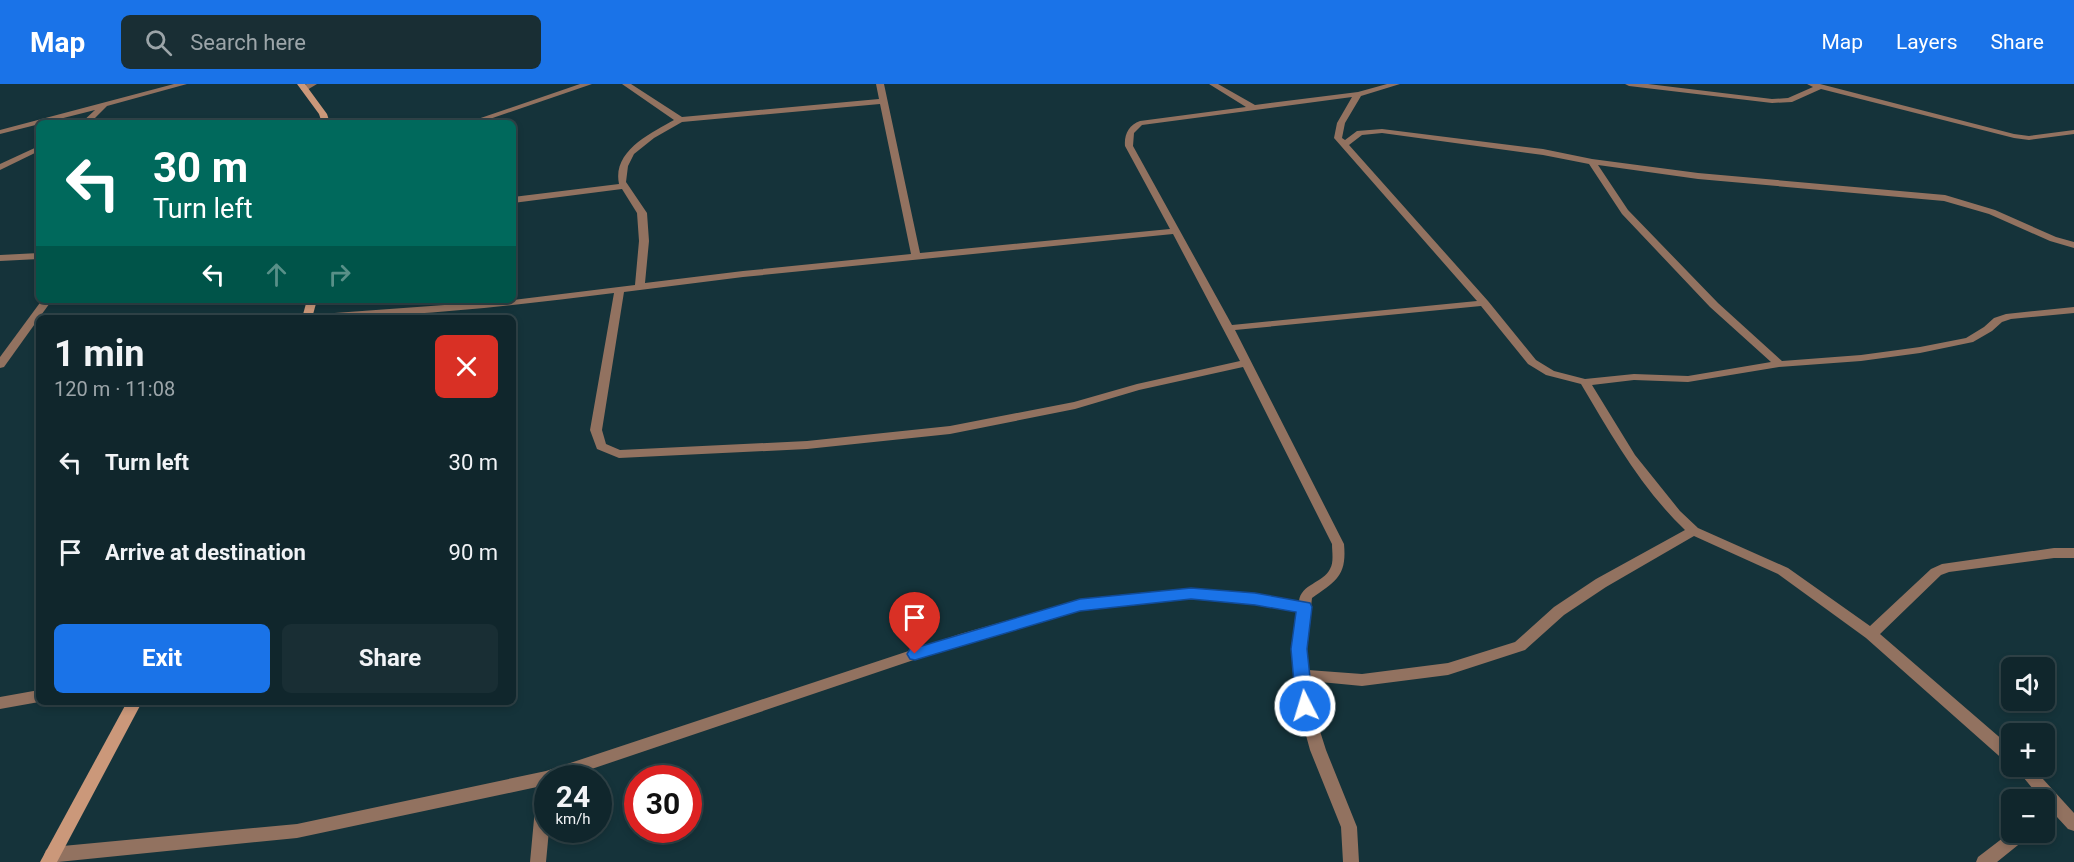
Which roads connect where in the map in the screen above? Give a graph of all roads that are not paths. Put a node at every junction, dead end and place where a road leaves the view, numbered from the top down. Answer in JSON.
{"nodes":[{"id":1,"x":183,"y":84,"type":"edge"},
{"id":2,"x":314,"y":84,"type":"edge"},
{"id":3,"x":588,"y":84,"type":"edge"},
{"id":4,"x":626,"y":84,"type":"edge"},
{"id":5,"x":880,"y":84,"type":"edge"},
{"id":6,"x":1213,"y":84,"type":"edge"},
{"id":7,"x":1396,"y":84,"type":"edge"},
{"id":8,"x":1629,"y":84,"type":"edge"},
{"id":9,"x":302,"y":86,"type":"edge"},
{"id":10,"x":1815,"y":86,"type":"edge"},
{"id":11,"x":1358,"y":94,"type":"junction"},
{"id":12,"x":884,"y":101,"type":"junction"},
{"id":13,"x":104,"y":105,"type":"junction"},
{"id":14,"x":1252,"y":107,"type":"junction"},
{"id":15,"x":46,"y":120,"type":"edge"},
{"id":16,"x":88,"y":120,"type":"edge"},
{"id":17,"x":325,"y":120,"type":"edge"},
{"id":18,"x":479,"y":120,"type":"edge"},
{"id":19,"x":680,"y":120,"type":"junction"},
{"id":20,"x":36,"y":123,"type":"edge"},
{"id":21,"x":0,"y":132,"type":"edge"},
{"id":22,"x":2074,"y":132,"type":"edge"},
{"id":23,"x":1345,"y":144,"type":"junction"},
{"id":24,"x":36,"y":150,"type":"edge"},
{"id":25,"x":1592,"y":162,"type":"junction"},
{"id":26,"x":0,"y":166,"type":"edge"},
{"id":27,"x":624,"y":186,"type":"junction"},
{"id":28,"x":516,"y":200,"type":"edge"},
{"id":29,"x":1174,"y":231,"type":"junction"},
{"id":30,"x":2074,"y":245,"type":"edge"},
{"id":31,"x":36,"y":256,"type":"edge"},
{"id":32,"x":916,"y":256,"type":"junction"},
{"id":33,"x":0,"y":258,"type":"edge"},
{"id":34,"x":640,"y":288,"type":"junction"},
{"id":35,"x":619,"y":291,"type":"junction"},
{"id":36,"x":516,"y":302,"type":"edge"},
{"id":37,"x":498,"y":303,"type":"edge"},
{"id":38,"x":1484,"y":303,"type":"junction"},
{"id":39,"x":2074,"y":310,"type":"edge"},
{"id":40,"x":345,"y":315,"type":"edge"},
{"id":41,"x":36,"y":316,"type":"edge"},
{"id":42,"x":1229,"y":328,"type":"junction"},
{"id":43,"x":1246,"y":363,"type":"junction"},
{"id":44,"x":1779,"y":364,"type":"junction"},
{"id":45,"x":0,"y":365,"type":"edge"},
{"id":46,"x":1585,"y":382,"type":"junction"},
{"id":47,"x":1694,"y":531,"type":"junction"},
{"id":48,"x":2074,"y":553,"type":"edge"},
{"id":49,"x":1305,"y":607,"type":"junction"},
{"id":50,"x":1871,"y":634,"type":"junction"},
{"id":51,"x":1302,"y":675,"type":"junction"},
{"id":52,"x":36,"y":697,"type":"edge"},
{"id":53,"x":0,"y":703,"type":"edge"},
{"id":54,"x":133,"y":705,"type":"edge"},
{"id":55,"x":2001,"y":748,"type":"edge"},
{"id":56,"x":585,"y":765,"type":"edge"},
{"id":57,"x":2031,"y":777,"type":"edge"},
{"id":58,"x":534,"y":781,"type":"edge"},
{"id":59,"x":2058,"y":808,"type":"junction"},
{"id":60,"x":2055,"y":810,"type":"edge"},
{"id":61,"x":2074,"y":824,"type":"edge"},
{"id":62,"x":540,"y":843,"type":"edge"},
{"id":63,"x":2008,"y":843,"type":"edge"},
{"id":64,"x":50,"y":859,"type":"edge"},
{"id":65,"x":538,"y":862,"type":"edge"},
{"id":66,"x":1352,"y":862,"type":"edge"},
{"id":67,"x":1984,"y":862,"type":"edge"}],
"edges":[{"from":1,"to":13,"type":"street"},
{"from":2,"to":9,"type":"street"},
{"from":3,"to":18,"type":"street"},
{"from":4,"to":19,"type":"street"},
{"from":5,"to":12,"type":"street"},
{"from":6,"to":14,"type":"street"},
{"from":7,"to":11,"type":"street"},
{"from":8,"to":10,"type":"street"},
{"from":9,"to":17,"type":"street"},
{"from":10,"to":22,"type":"street"},
{"from":11,"to":14,"type":"street"},
{"from":11,"to":23,"type":"street"},
{"from":12,"to":19,"type":"street"},
{"from":12,"to":32,"type":"street"},
{"from":13,"to":15,"type":"street"},
{"from":13,"to":16,"type":"street"},
{"from":14,"to":29,"type":"street"},
{"from":19,"to":27,"type":"street"},
{"from":20,"to":21,"type":"street"},
{"from":23,"to":25,"type":"street"},
{"from":23,"to":38,"type":"street"},
{"from":24,"to":26,"type":"street"},
{"from":25,"to":30,"type":"street"},
{"from":25,"to":44,"type":"street"},
{"from":27,"to":28,"type":"street"},
{"from":27,"to":34,"type":"street"},
{"from":29,"to":32,"type":"street"},
{"from":29,"to":42,"type":"street"},
{"from":31,"to":33,"type":"street"},
{"from":32,"to":34,"type":"street"},
{"from":34,"to":35,"type":"street"},
{"from":35,"to":36,"type":"street"},
{"from":35,"to":43,"type":"street"},
{"from":37,"to":40,"type":"street"},
{"from":38,"to":42,"type":"street"},
{"from":38,"to":46,"type":"street"},
{"from":39,"to":44,"type":"street"},
{"from":41,"to":45,"type":"street"},
{"from":42,"to":43,"type":"street"},
{"from":43,"to":49,"type":"street"},
{"from":44,"to":46,"type":"street"},
{"from":46,"to":47,"type":"street"},
{"from":47,"to":50,"type":"street"},
{"from":47,"to":51,"type":"street"},
{"from":48,"to":50,"type":"street"},
{"from":49,"to":51,"type":"street"},
{"from":49,"to":56,"type":"street"},
{"from":50,"to":55,"type":"street"},
{"from":51,"to":66,"type":"street"},
{"from":52,"to":53,"type":"street"},
{"from":54,"to":64,"type":"street"},
{"from":57,"to":59,"type":"street"},
{"from":58,"to":64,"type":"street"},
{"from":59,"to":60,"type":"street"},
{"from":59,"to":61,"type":"street"},
{"from":62,"to":65,"type":"street"},
{"from":63,"to":67,"type":"street"}]}
